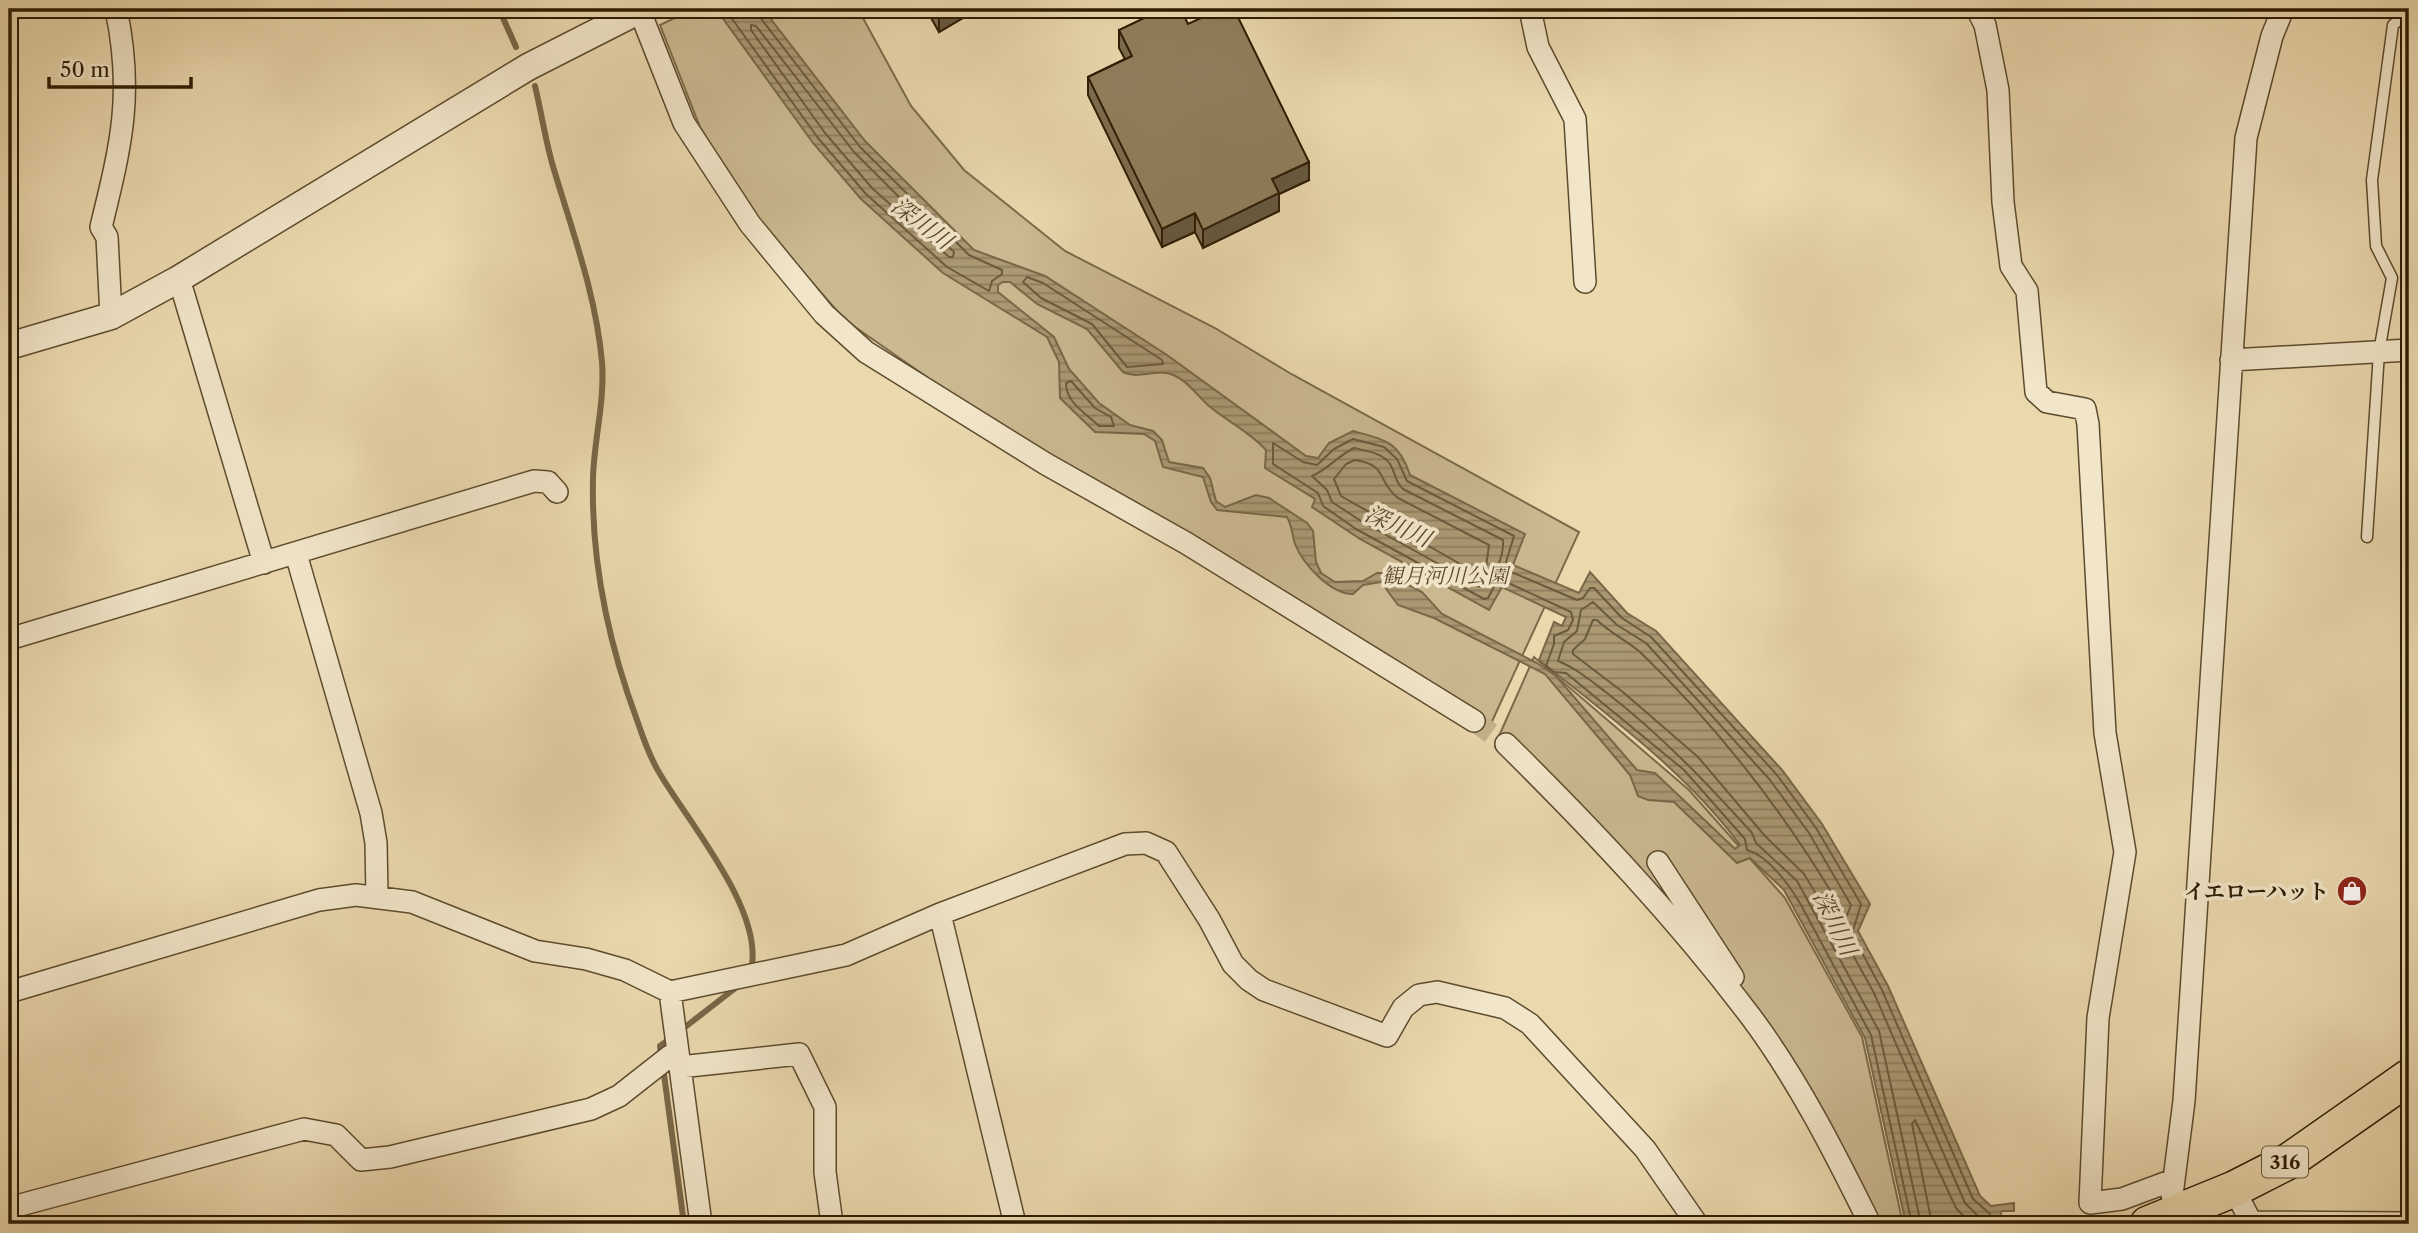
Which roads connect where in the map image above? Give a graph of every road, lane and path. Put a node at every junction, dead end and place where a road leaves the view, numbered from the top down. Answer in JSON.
{"nodes":[{"id":1,"x":116,"y":9,"type":"edge"},
{"id":2,"x":640,"y":9,"type":"edge"},
{"id":3,"x":1530,"y":9,"type":"edge"},
{"id":4,"x":1977,"y":9,"type":"edge"},
{"id":5,"x":2283,"y":9,"type":"edge"},
{"id":6,"x":2409,"y":11,"type":"edge"},
{"id":7,"x":177,"y":280,"type":"junction"},
{"id":8,"x":1584,"y":282,"type":"dead end"},
{"id":9,"x":111,"y":316,"type":"junction"},
{"id":10,"x":9,"y":345,"type":"edge"},
{"id":11,"x":2409,"y":350,"type":"edge"},
{"id":12,"x":2379,"y":352,"type":"junction"},
{"id":13,"x":2231,"y":360,"type":"junction"},
{"id":14,"x":557,"y":492,"type":"dead end"},
{"id":15,"x":2367,"y":537,"type":"dead end"},
{"id":16,"x":296,"y":554,"type":"junction"},
{"id":17,"x":264,"y":563,"type":"junction"},
{"id":18,"x":9,"y":639,"type":"edge"},
{"id":19,"x":1474,"y":721,"type":"tunnel mouth"},
{"id":20,"x":1506,"y":744,"type":"tunnel mouth"},
{"id":21,"x":1658,"y":862,"type":"dead end"},
{"id":22,"x":377,"y":896,"type":"junction"},
{"id":23,"x":940,"y":914,"type":"junction"},
{"id":24,"x":9,"y":992,"type":"edge"},
{"id":25,"x":670,"y":992,"type":"junction"},
{"id":26,"x":1739,"y":1002,"type":"junction"},
{"id":27,"x":679,"y":1063,"type":"junction"},
{"id":28,"x":2409,"y":1077,"type":"edge"},
{"id":29,"x":2173,"y":1180,"type":"junction"},
{"id":30,"x":2234,"y":1189,"type":"junction"},
{"id":31,"x":9,"y":1208,"type":"edge"},
{"id":32,"x":2159,"y":1219,"type":"edge"},
{"id":33,"x":2409,"y":1223,"type":"edge"},
{"id":34,"x":701,"y":1224,"type":"edge"},
{"id":35,"x":831,"y":1224,"type":"edge"},
{"id":36,"x":1014,"y":1224,"type":"edge"},
{"id":37,"x":1697,"y":1224,"type":"edge"},
{"id":38,"x":1870,"y":1224,"type":"edge"},
{"id":39,"x":2318,"y":1224,"type":"edge"}],
"edges":[{"from":1,"to":9,"type":"street"},
{"from":2,"to":7,"type":"street"},
{"from":2,"to":19,"type":"street"},
{"from":3,"to":8,"type":"street"},
{"from":4,"to":29,"type":"street"},
{"from":5,"to":13,"type":"street"},
{"from":6,"to":12,"type":"lane"},
{"from":7,"to":9,"type":"street"},
{"from":7,"to":17,"type":"street"},
{"from":9,"to":10,"type":"street"},
{"from":11,"to":12,"type":"street"},
{"from":12,"to":13,"type":"street"},
{"from":12,"to":15,"type":"lane"},
{"from":13,"to":29,"type":"street"},
{"from":14,"to":16,"type":"street"},
{"from":16,"to":17,"type":"street"},
{"from":16,"to":22,"type":"street"},
{"from":17,"to":18,"type":"street"},
{"from":20,"to":26,"type":"street"},
{"from":21,"to":26,"type":"street"},
{"from":22,"to":24,"type":"street"},
{"from":22,"to":25,"type":"street"},
{"from":23,"to":25,"type":"street"},
{"from":23,"to":36,"type":"street"},
{"from":23,"to":37,"type":"street"},
{"from":25,"to":27,"type":"street"},
{"from":26,"to":38,"type":"street"},
{"from":27,"to":31,"type":"street"},
{"from":27,"to":34,"type":"street"},
{"from":27,"to":35,"type":"street"},
{"from":28,"to":30,"type":"highway","number":"316"},
{"from":29,"to":32,"type":"street"},
{"from":30,"to":32,"type":"highway","number":"316"},
{"from":30,"to":39,"type":"street"},
{"from":33,"to":39,"type":"street"}]}
